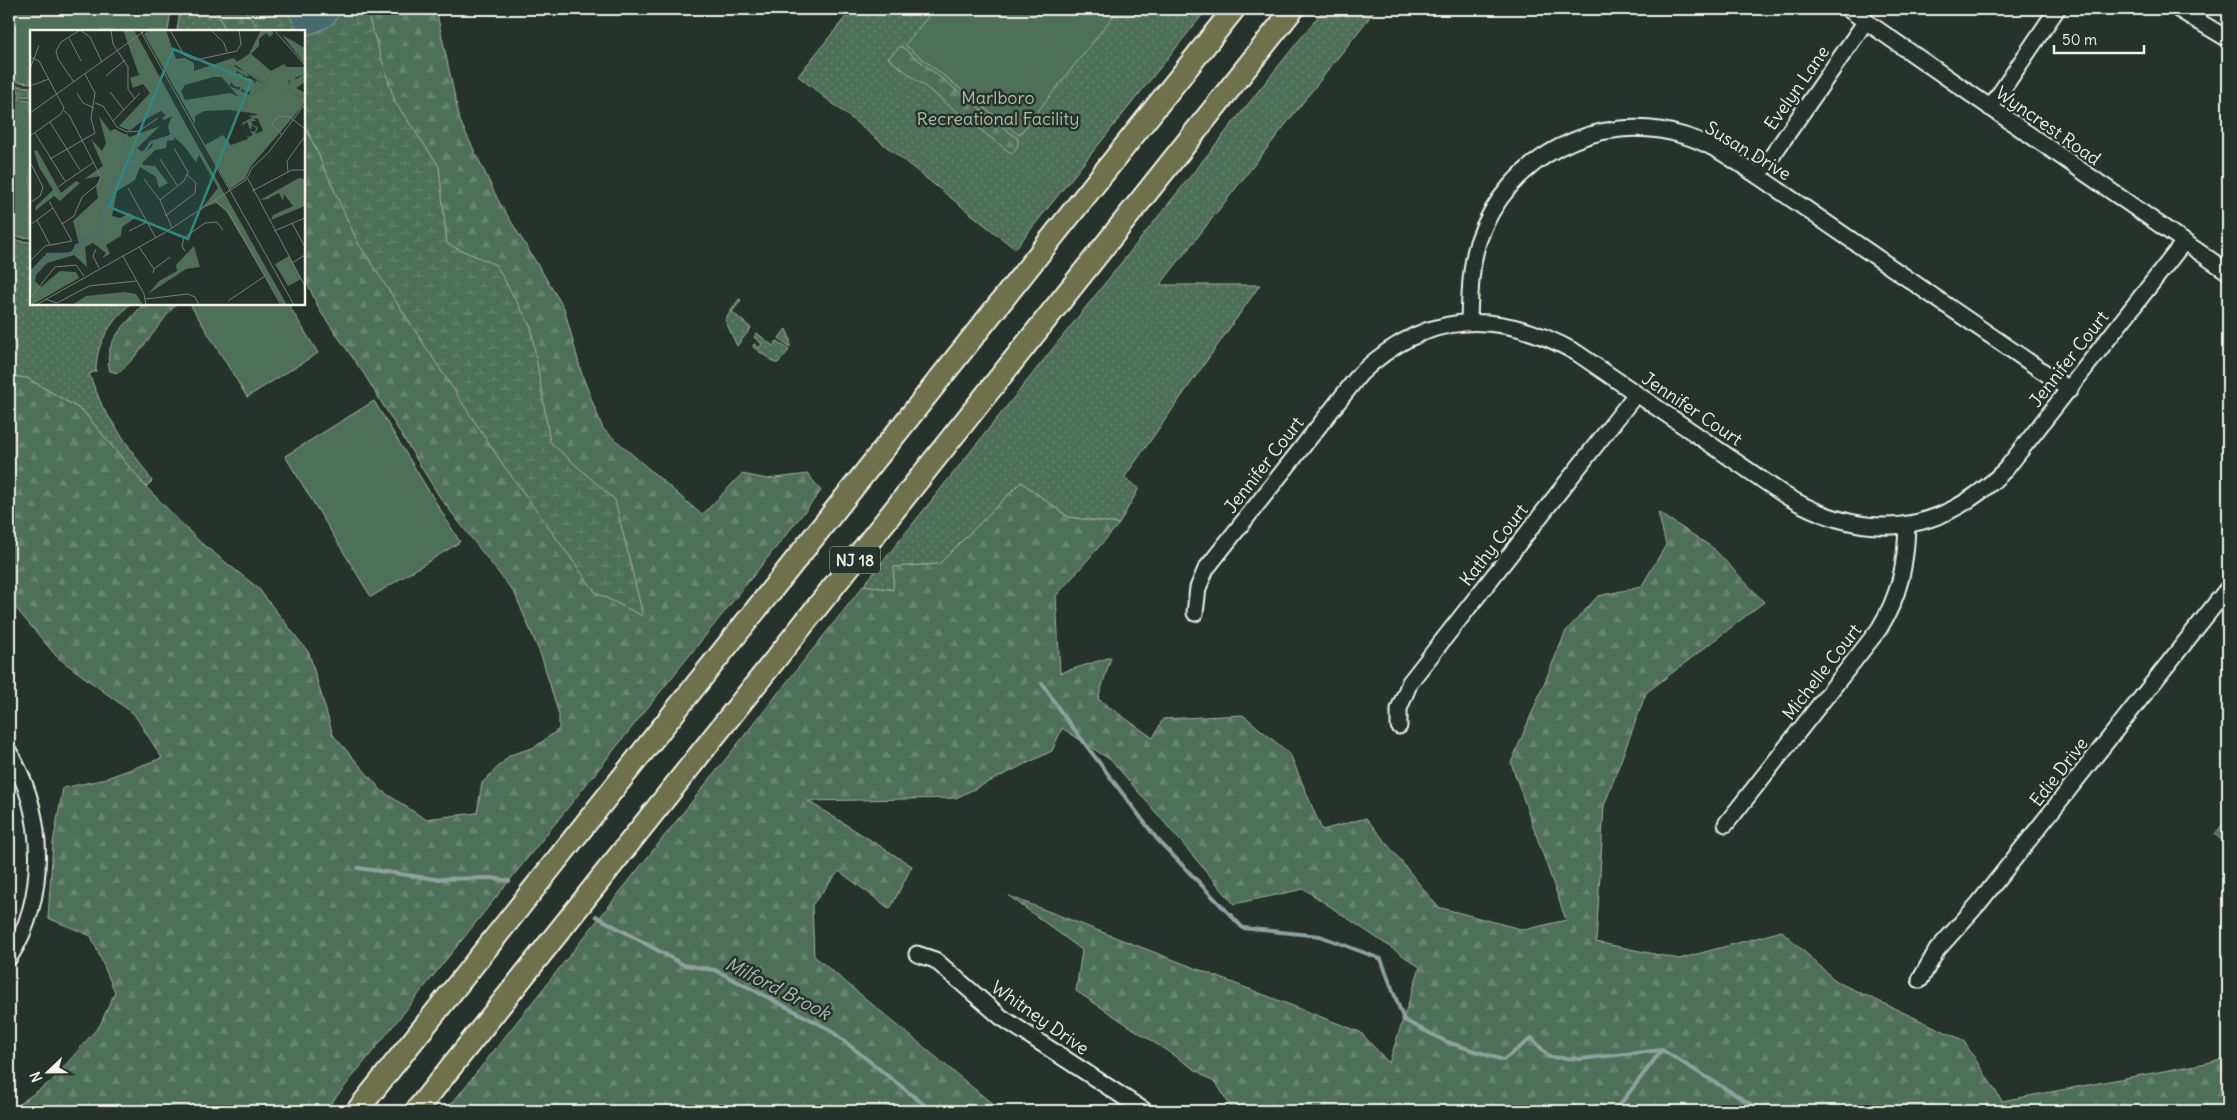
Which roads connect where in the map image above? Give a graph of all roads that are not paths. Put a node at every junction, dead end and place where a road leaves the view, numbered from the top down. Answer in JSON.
{"nodes":[{"id":1,"x":1234,"y":9,"type":"edge"},
{"id":2,"x":1293,"y":9,"type":"edge"},
{"id":3,"x":1848,"y":9,"type":"edge"},
{"id":4,"x":2057,"y":9,"type":"edge"},
{"id":5,"x":2178,"y":9,"type":"edge"},
{"id":6,"x":1866,"y":21,"type":"junction"},
{"id":7,"x":2228,"y":39,"type":"edge"},
{"id":8,"x":1990,"y":108,"type":"junction"},
{"id":9,"x":1758,"y":176,"type":"junction"},
{"id":10,"x":2184,"y":242,"type":"junction"},
{"id":11,"x":2228,"y":272,"type":"edge"},
{"id":12,"x":1469,"y":321,"type":"junction"},
{"id":13,"x":2070,"y":390,"type":"junction"},
{"id":14,"x":1636,"y":394,"type":"junction"},
{"id":15,"x":1907,"y":525,"type":"junction"},
{"id":16,"x":2228,"y":588,"type":"edge"},
{"id":17,"x":1195,"y":612,"type":"dead end"},
{"id":18,"x":1399,"y":726,"type":"dead end"},
{"id":19,"x":9,"y":752,"type":"edge"},
{"id":20,"x":1726,"y":824,"type":"dead end"},
{"id":21,"x":917,"y":954,"type":"dead end"},
{"id":22,"x":9,"y":958,"type":"edge"},
{"id":23,"x":1920,"y":980,"type":"dead end"},
{"id":24,"x":357,"y":1111,"type":"edge"},
{"id":25,"x":416,"y":1111,"type":"edge"},
{"id":26,"x":1145,"y":1111,"type":"edge"}],
"edges":[{"from":1,"to":24,"type":"highway","number":"NJ 18"},
{"from":2,"to":25,"type":"highway","number":"NJ 18"},
{"from":3,"to":6,"type":"street","name":"Wyncrest Road"},
{"from":4,"to":8,"type":"street"},
{"from":5,"to":7,"type":"street"},
{"from":6,"to":8,"type":"street","name":"Wyncrest Road"},
{"from":6,"to":9,"type":"street","name":"Evelyn Lane"},
{"from":8,"to":10,"type":"street","name":"Wyncrest Road"},
{"from":9,"to":12,"type":"street","name":"Susan Drive"},
{"from":9,"to":13,"type":"street","name":"Susan Drive"},
{"from":10,"to":11,"type":"street","name":"Wyncrest Road"},
{"from":10,"to":13,"type":"street","name":"Jennifer Court"},
{"from":12,"to":14,"type":"street","name":"Jennifer Court"},
{"from":12,"to":17,"type":"street","name":"Jennifer Court"},
{"from":13,"to":15,"type":"street","name":"Jennifer Court"},
{"from":14,"to":15,"type":"street","name":"Jennifer Court"},
{"from":14,"to":18,"type":"street","name":"Kathy Court"},
{"from":15,"to":20,"type":"street","name":"Michelle Court"},
{"from":16,"to":23,"type":"street","name":"Edie Drive"},
{"from":19,"to":22,"type":"street"},
{"from":21,"to":26,"type":"street","name":"Whitney Drive"}]}
